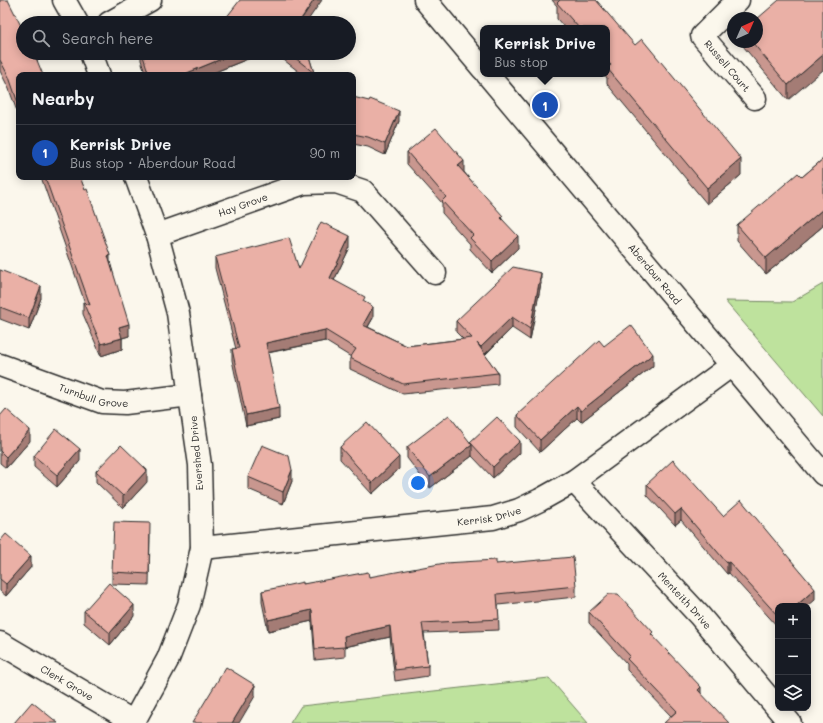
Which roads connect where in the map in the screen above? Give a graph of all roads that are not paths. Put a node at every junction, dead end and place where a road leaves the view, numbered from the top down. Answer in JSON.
{"nodes":[{"id":1,"x":64,"y":0,"type":"edge"},
{"id":2,"x":150,"y":0,"type":"edge"},
{"id":3,"x":425,"y":0,"type":"edge"},
{"id":4,"x":738,"y":0,"type":"edge"},
{"id":5,"x":73,"y":16,"type":"edge"},
{"id":6,"x":121,"y":16,"type":"edge"},
{"id":7,"x":94,"y":60,"type":"edge"},
{"id":8,"x":480,"y":65,"type":"edge"},
{"id":9,"x":98,"y":72,"type":"edge"},
{"id":10,"x":490,"y":77,"type":"edge"},
{"id":11,"x":755,"y":98,"type":"dead end"},
{"id":12,"x":137,"y":180,"type":"edge"},
{"id":13,"x":157,"y":235,"type":"junction"},
{"id":14,"x":435,"y":273,"type":"dead end"},
{"id":15,"x":0,"y":365,"type":"edge"},
{"id":16,"x":732,"y":365,"type":"junction"},
{"id":17,"x":190,"y":396,"type":"junction"},
{"id":18,"x":823,"y":474,"type":"edge"},
{"id":19,"x":574,"y":481,"type":"junction"},
{"id":20,"x":202,"y":548,"type":"junction"},
{"id":21,"x":0,"y":643,"type":"edge"},
{"id":22,"x":134,"y":723,"type":"edge"},
{"id":23,"x":790,"y":723,"type":"edge"}],
"edges":[{"from":1,"to":5,"type":"street"},
{"from":2,"to":6,"type":"street"},
{"from":3,"to":8,"type":"street"},
{"from":4,"to":11,"type":"street","name":"Russell Court"},
{"from":7,"to":9,"type":"street"},
{"from":10,"to":16,"type":"street","name":"Aberdour Road"},
{"from":12,"to":13,"type":"street","name":"Evershed Drive"},
{"from":13,"to":14,"type":"street","name":"Hay Grove"},
{"from":13,"to":17,"type":"street","name":"Evershed Drive"},
{"from":15,"to":17,"type":"street","name":"Turnbull Grove"},
{"from":16,"to":18,"type":"street","name":"Aberdour Road"},
{"from":16,"to":19,"type":"street","name":"Kerrisk Drive"},
{"from":17,"to":20,"type":"street","name":"Evershed Drive"},
{"from":19,"to":20,"type":"street","name":"Kerrisk Drive"},
{"from":19,"to":23,"type":"street","name":"Menteith Drive"},
{"from":20,"to":22,"type":"street","name":"Evershed Drive"},
{"from":21,"to":22,"type":"street","name":"Clerk Grove"}]}
